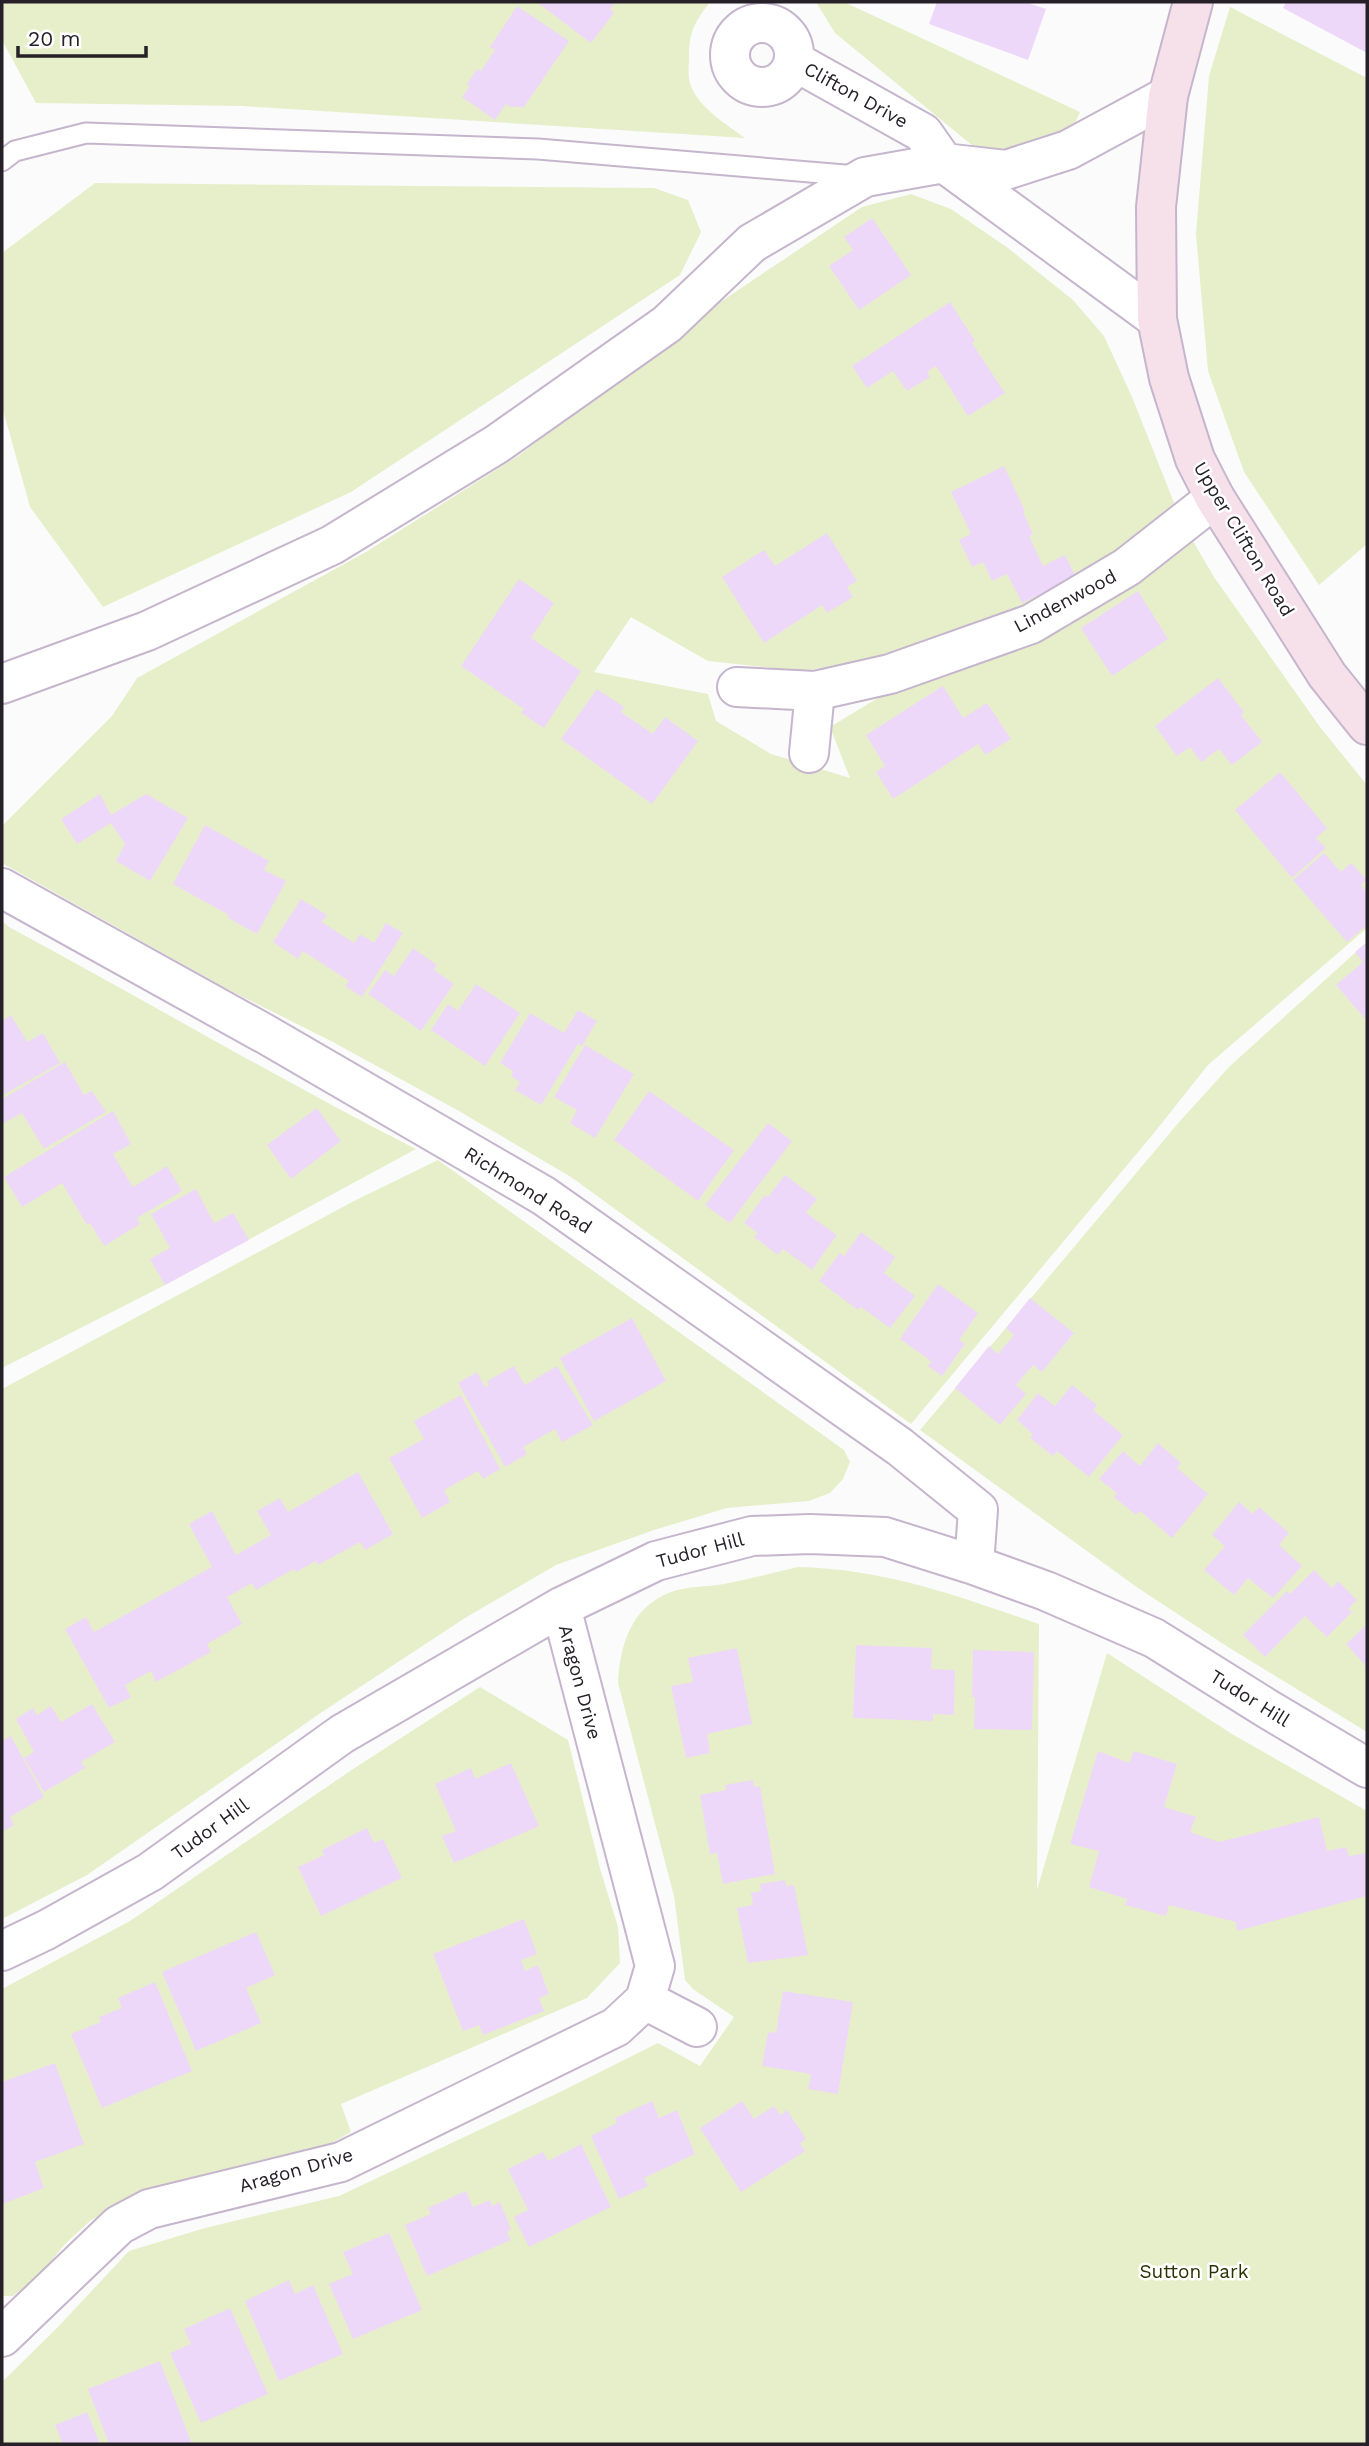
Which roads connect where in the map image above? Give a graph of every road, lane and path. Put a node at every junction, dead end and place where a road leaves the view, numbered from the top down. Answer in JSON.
{"nodes":[{"id":1,"x":1193,"y":2,"type":"edge"},
{"id":2,"x":794,"y":61,"type":"dead end"},
{"id":3,"x":1168,"y":96,"type":"junction"},
{"id":4,"x":2,"y":161,"type":"edge"},
{"id":5,"x":944,"y":163,"type":"junction"},
{"id":6,"x":866,"y":177,"type":"junction"},
{"id":7,"x":1157,"y":319,"type":"junction"},
{"id":8,"x":1215,"y":498,"type":"junction"},
{"id":9,"x":2,"y":684,"type":"edge"},
{"id":10,"x":737,"y":687,"type":"dead end"},
{"id":11,"x":815,"y":691,"type":"junction"},
{"id":12,"x":1367,"y":725,"type":"edge"},
{"id":13,"x":810,"y":753,"type":"dead end"},
{"id":14,"x":2,"y":888,"type":"edge"},
{"id":15,"x":974,"y":1565,"type":"junction"},
{"id":16,"x":561,"y":1607,"type":"junction"},
{"id":17,"x":1367,"y":1768,"type":"edge"},
{"id":18,"x":2,"y":1951,"type":"edge"},
{"id":19,"x":645,"y":2000,"type":"junction"},
{"id":20,"x":697,"y":2027,"type":"dead end"},
{"id":21,"x":2,"y":2337,"type":"edge"}],
"edges":[{"from":1,"to":3,"type":"street","name":"Upper Clifton Road"},
{"from":2,"to":5,"type":"street","name":"Clifton Drive"},
{"from":3,"to":5,"type":"street"},
{"from":3,"to":7,"type":"street","name":"Upper Clifton Road"},
{"from":4,"to":6,"type":"lane"},
{"from":5,"to":6,"type":"street"},
{"from":5,"to":7,"type":"street","name":"Clifton Drive"},
{"from":6,"to":9,"type":"street"},
{"from":7,"to":8,"type":"street","name":"Upper Clifton Road"},
{"from":8,"to":11,"type":"street","name":"Lindenwood"},
{"from":8,"to":12,"type":"street","name":"Upper Clifton Road"},
{"from":10,"to":11,"type":"street","name":"Lindenwood"},
{"from":11,"to":13,"type":"street"},
{"from":14,"to":15,"type":"street","name":"Richmond Road"},
{"from":15,"to":16,"type":"street","name":"Tudor Hill"},
{"from":15,"to":17,"type":"street","name":"Tudor Hill"},
{"from":16,"to":18,"type":"street","name":"Tudor Hill"},
{"from":16,"to":19,"type":"street","name":"Aragon Drive"},
{"from":19,"to":20,"type":"street"},
{"from":19,"to":21,"type":"street","name":"Aragon Drive"}]}
